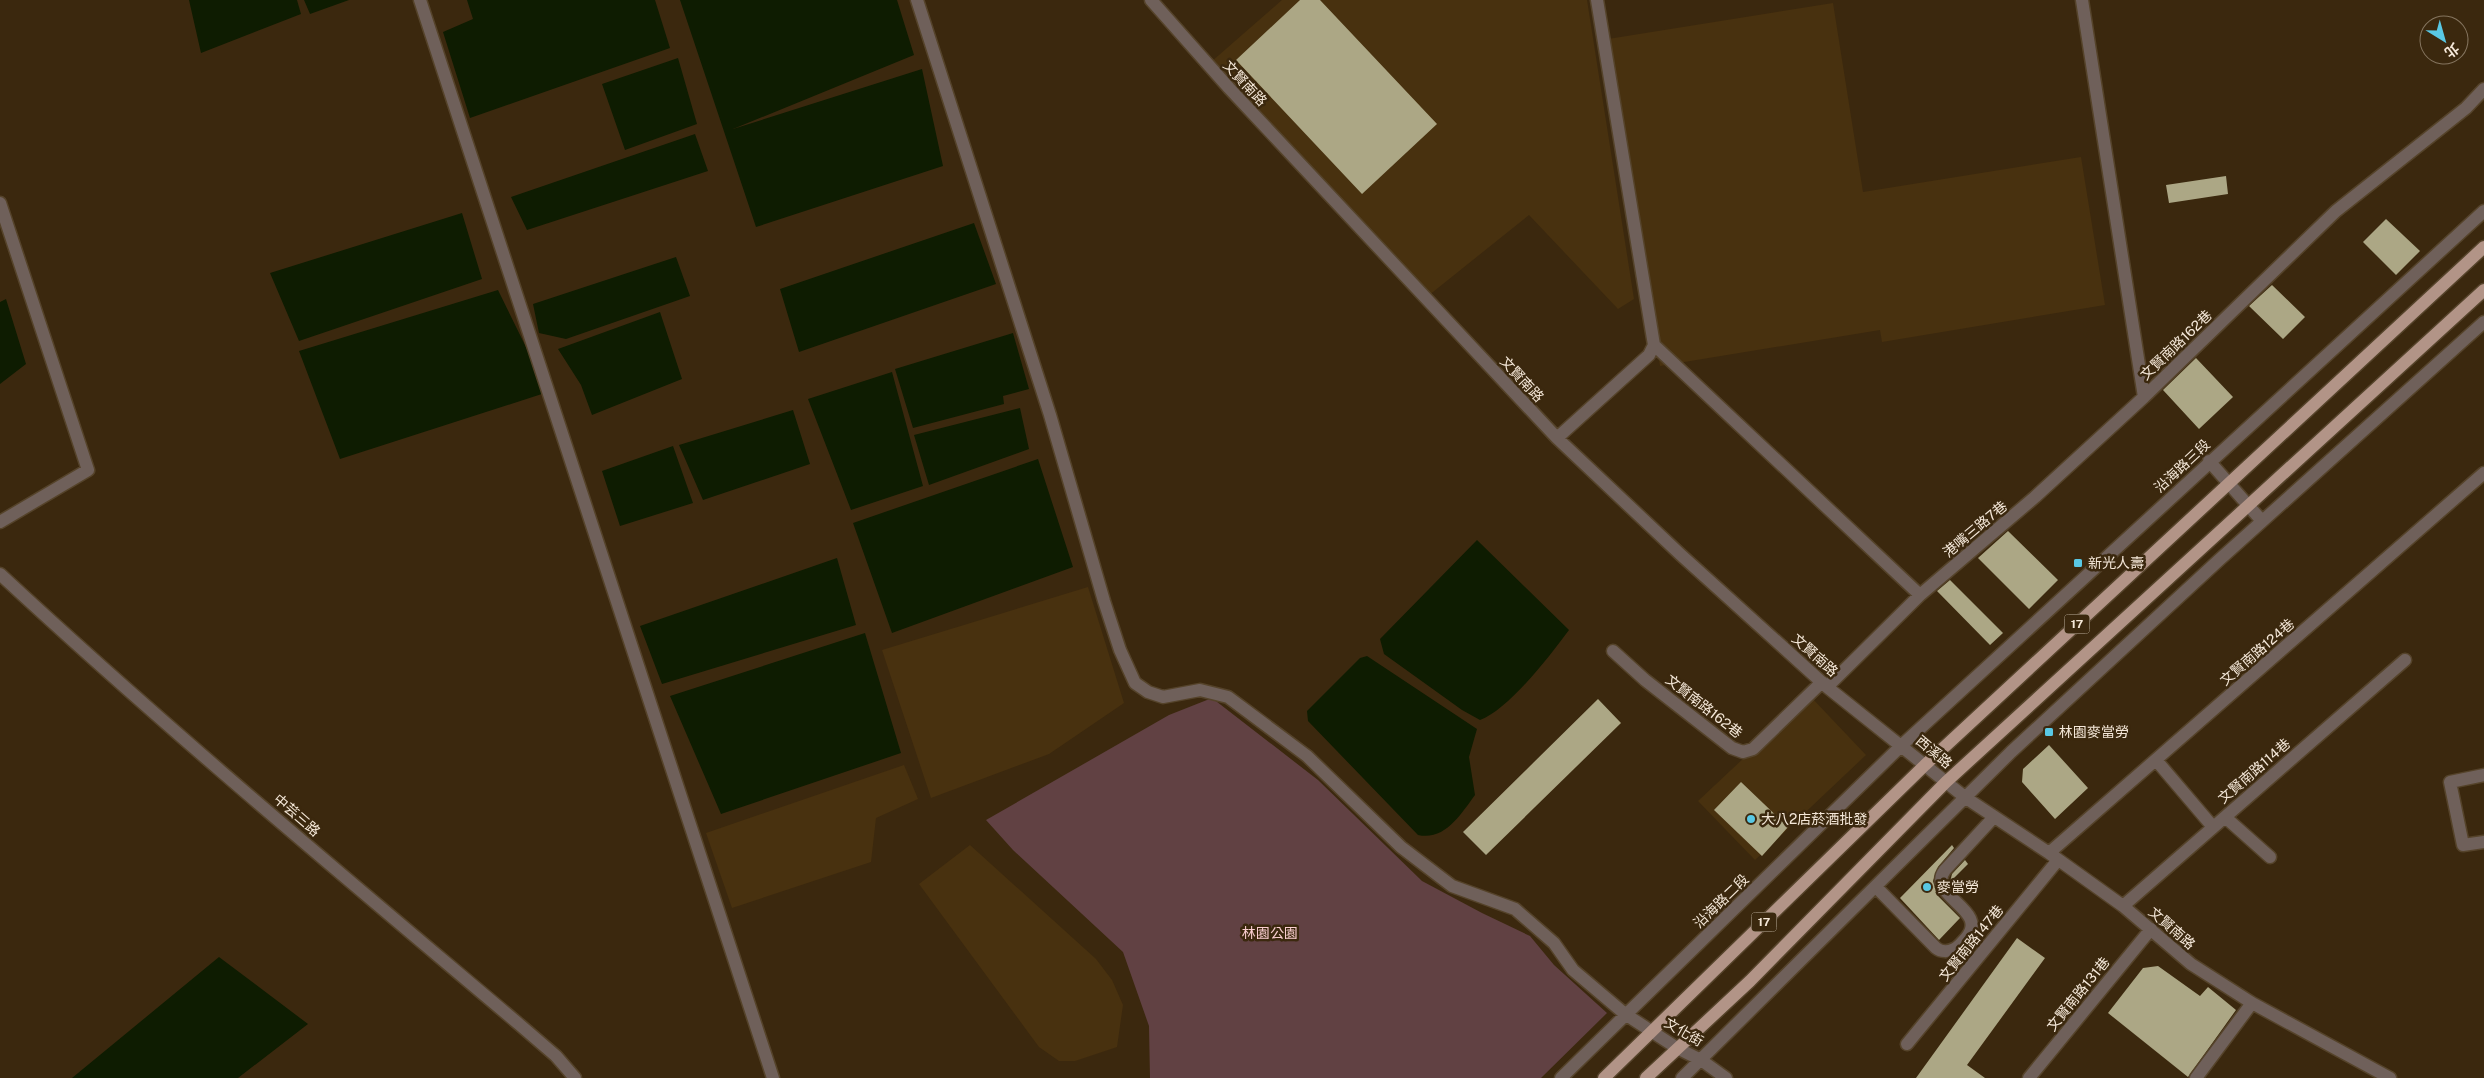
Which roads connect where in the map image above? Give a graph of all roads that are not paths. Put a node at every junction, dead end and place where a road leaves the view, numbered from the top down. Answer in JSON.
{"nodes":[{"id":1,"x":420,"y":0,"type":"edge"},
{"id":2,"x":917,"y":0,"type":"edge"},
{"id":3,"x":1151,"y":0,"type":"edge"},
{"id":4,"x":1597,"y":0,"type":"edge"},
{"id":5,"x":2082,"y":0,"type":"edge"},
{"id":6,"x":2484,"y":88,"type":"edge"},
{"id":7,"x":0,"y":203,"type":"edge"},
{"id":8,"x":2484,"y":211,"type":"edge"},
{"id":9,"x":2484,"y":247,"type":"edge"},
{"id":10,"x":2484,"y":290,"type":"edge"},
{"id":11,"x":2484,"y":322,"type":"edge"},
{"id":12,"x":1654,"y":345,"type":"junction"},
{"id":13,"x":2144,"y":396,"type":"junction"},
{"id":14,"x":1557,"y":438,"type":"junction"},
{"id":15,"x":2209,"y":461,"type":"junction"},
{"id":16,"x":2484,"y":473,"type":"edge"},
{"id":17,"x":2229,"y":483,"type":"junction"},
{"id":18,"x":2249,"y":506,"type":"junction"},
{"id":19,"x":2262,"y":521,"type":"junction"},
{"id":20,"x":0,"y":522,"type":"edge"},
{"id":21,"x":0,"y":574,"type":"edge"},
{"id":22,"x":1920,"y":595,"type":"junction"},
{"id":23,"x":1613,"y":651,"type":"dead end"},
{"id":24,"x":2405,"y":660,"type":"dead end"},
{"id":25,"x":1825,"y":684,"type":"junction"},
{"id":26,"x":1902,"y":746,"type":"junction"},
{"id":27,"x":2156,"y":760,"type":"junction"},
{"id":28,"x":1924,"y":765,"type":"junction"},
{"id":29,"x":2484,"y":775,"type":"edge"},
{"id":30,"x":1946,"y":782,"type":"junction"},
{"id":31,"x":1966,"y":798,"type":"junction"},
{"id":32,"x":1994,"y":817,"type":"junction"},
{"id":33,"x":2225,"y":817,"type":"junction"},
{"id":34,"x":2213,"y":827,"type":"junction"},
{"id":35,"x":2484,"y":842,"type":"edge"},
{"id":36,"x":2054,"y":856,"type":"junction"},
{"id":37,"x":2270,"y":856,"type":"dead end"},
{"id":38,"x":1876,"y":887,"type":"junction"},
{"id":39,"x":2123,"y":906,"type":"junction"},
{"id":40,"x":2151,"y":929,"type":"junction"},
{"id":41,"x":2252,"y":1003,"type":"junction"},
{"id":42,"x":1625,"y":1014,"type":"junction"},
{"id":43,"x":1653,"y":1031,"type":"junction"},
{"id":44,"x":1907,"y":1044,"type":"dead end"},
{"id":45,"x":1677,"y":1048,"type":"junction"},
{"id":46,"x":1701,"y":1060,"type":"junction"},
{"id":47,"x":575,"y":1078,"type":"edge"},
{"id":48,"x":774,"y":1078,"type":"edge"},
{"id":49,"x":1561,"y":1078,"type":"edge"},
{"id":50,"x":1604,"y":1078,"type":"edge"},
{"id":51,"x":1646,"y":1078,"type":"edge"},
{"id":52,"x":1682,"y":1078,"type":"edge"},
{"id":53,"x":1726,"y":1078,"type":"edge"},
{"id":54,"x":2029,"y":1078,"type":"edge"},
{"id":55,"x":2196,"y":1078,"type":"edge"},
{"id":56,"x":2390,"y":1078,"type":"edge"}],
"edges":[{"from":1,"to":48,"type":"street"},
{"from":2,"to":42,"type":"street","name":"文化街"},
{"from":3,"to":14,"type":"street","name":"文賢南路"},
{"from":4,"to":12,"type":"street"},
{"from":5,"to":13,"type":"street","name":"文賢南路162巷"},
{"from":6,"to":13,"type":"street","name":"文賢南路162巷"},
{"from":7,"to":20,"type":"street"},
{"from":8,"to":15,"type":"street","name":"沿海路三段"},
{"from":9,"to":17,"type":"main road","number":"17"},
{"from":10,"to":18,"type":"main road","number":"17"},
{"from":11,"to":19,"type":"street"},
{"from":12,"to":14,"type":"street"},
{"from":12,"to":22,"type":"street"},
{"from":13,"to":22,"type":"street","name":"港嘴三路7巷"},
{"from":14,"to":25,"type":"street","name":"文賢南路"},
{"from":15,"to":17,"type":"street"},
{"from":15,"to":26,"type":"street","name":"沿海路三段"},
{"from":16,"to":27,"type":"street","name":"文賢南路124巷"},
{"from":17,"to":18,"type":"street"},
{"from":17,"to":28,"type":"main road","number":"17"},
{"from":18,"to":19,"type":"street"},
{"from":18,"to":30,"type":"main road","number":"17"},
{"from":19,"to":31,"type":"street"},
{"from":21,"to":47,"type":"street","name":"中芸三路"},
{"from":22,"to":25,"type":"street","name":"港嘴三路7巷"},
{"from":23,"to":25,"type":"street","name":"文賢南路162巷"},
{"from":24,"to":33,"type":"street","name":"文賢南路114巷"},
{"from":25,"to":26,"type":"street","name":"文賢南路"},
{"from":26,"to":28,"type":"street","name":"西溪路"},
{"from":26,"to":42,"type":"street","name":"沿海路二段"},
{"from":27,"to":34,"type":"street"},
{"from":27,"to":36,"type":"street","name":"文賢南路124巷"},
{"from":28,"to":30,"type":"street","name":"西溪路"},
{"from":28,"to":43,"type":"main road","number":"17"},
{"from":29,"to":35,"type":"street"},
{"from":30,"to":31,"type":"street","name":"文賢南路"},
{"from":30,"to":45,"type":"main road","number":"17"},
{"from":31,"to":32,"type":"street","name":"文賢南路"},
{"from":31,"to":38,"type":"street"},
{"from":32,"to":36,"type":"street","name":"文賢南路"},
{"from":32,"to":38,"type":"street"},
{"from":33,"to":34,"type":"street","name":"文賢南路114巷"},
{"from":33,"to":37,"type":"street"},
{"from":34,"to":39,"type":"street","name":"文賢南路114巷"},
{"from":36,"to":39,"type":"street","name":"文賢南路"},
{"from":36,"to":44,"type":"street","name":"文賢南路147巷"},
{"from":38,"to":46,"type":"street"},
{"from":39,"to":40,"type":"street","name":"文賢南路"},
{"from":40,"to":41,"type":"street","name":"文賢南路"},
{"from":40,"to":54,"type":"street","name":"文賢南路131巷"},
{"from":41,"to":55,"type":"street"},
{"from":41,"to":56,"type":"street","name":"文賢南路"},
{"from":42,"to":43,"type":"street","name":"文化街"},
{"from":42,"to":49,"type":"street","name":"沿海路二段"},
{"from":43,"to":45,"type":"street","name":"文化街"},
{"from":43,"to":50,"type":"main road","number":"17"},
{"from":45,"to":46,"type":"street","name":"文化街"},
{"from":45,"to":51,"type":"main road","number":"17"},
{"from":46,"to":52,"type":"street"},
{"from":46,"to":53,"type":"street","name":"文化街"}]}
